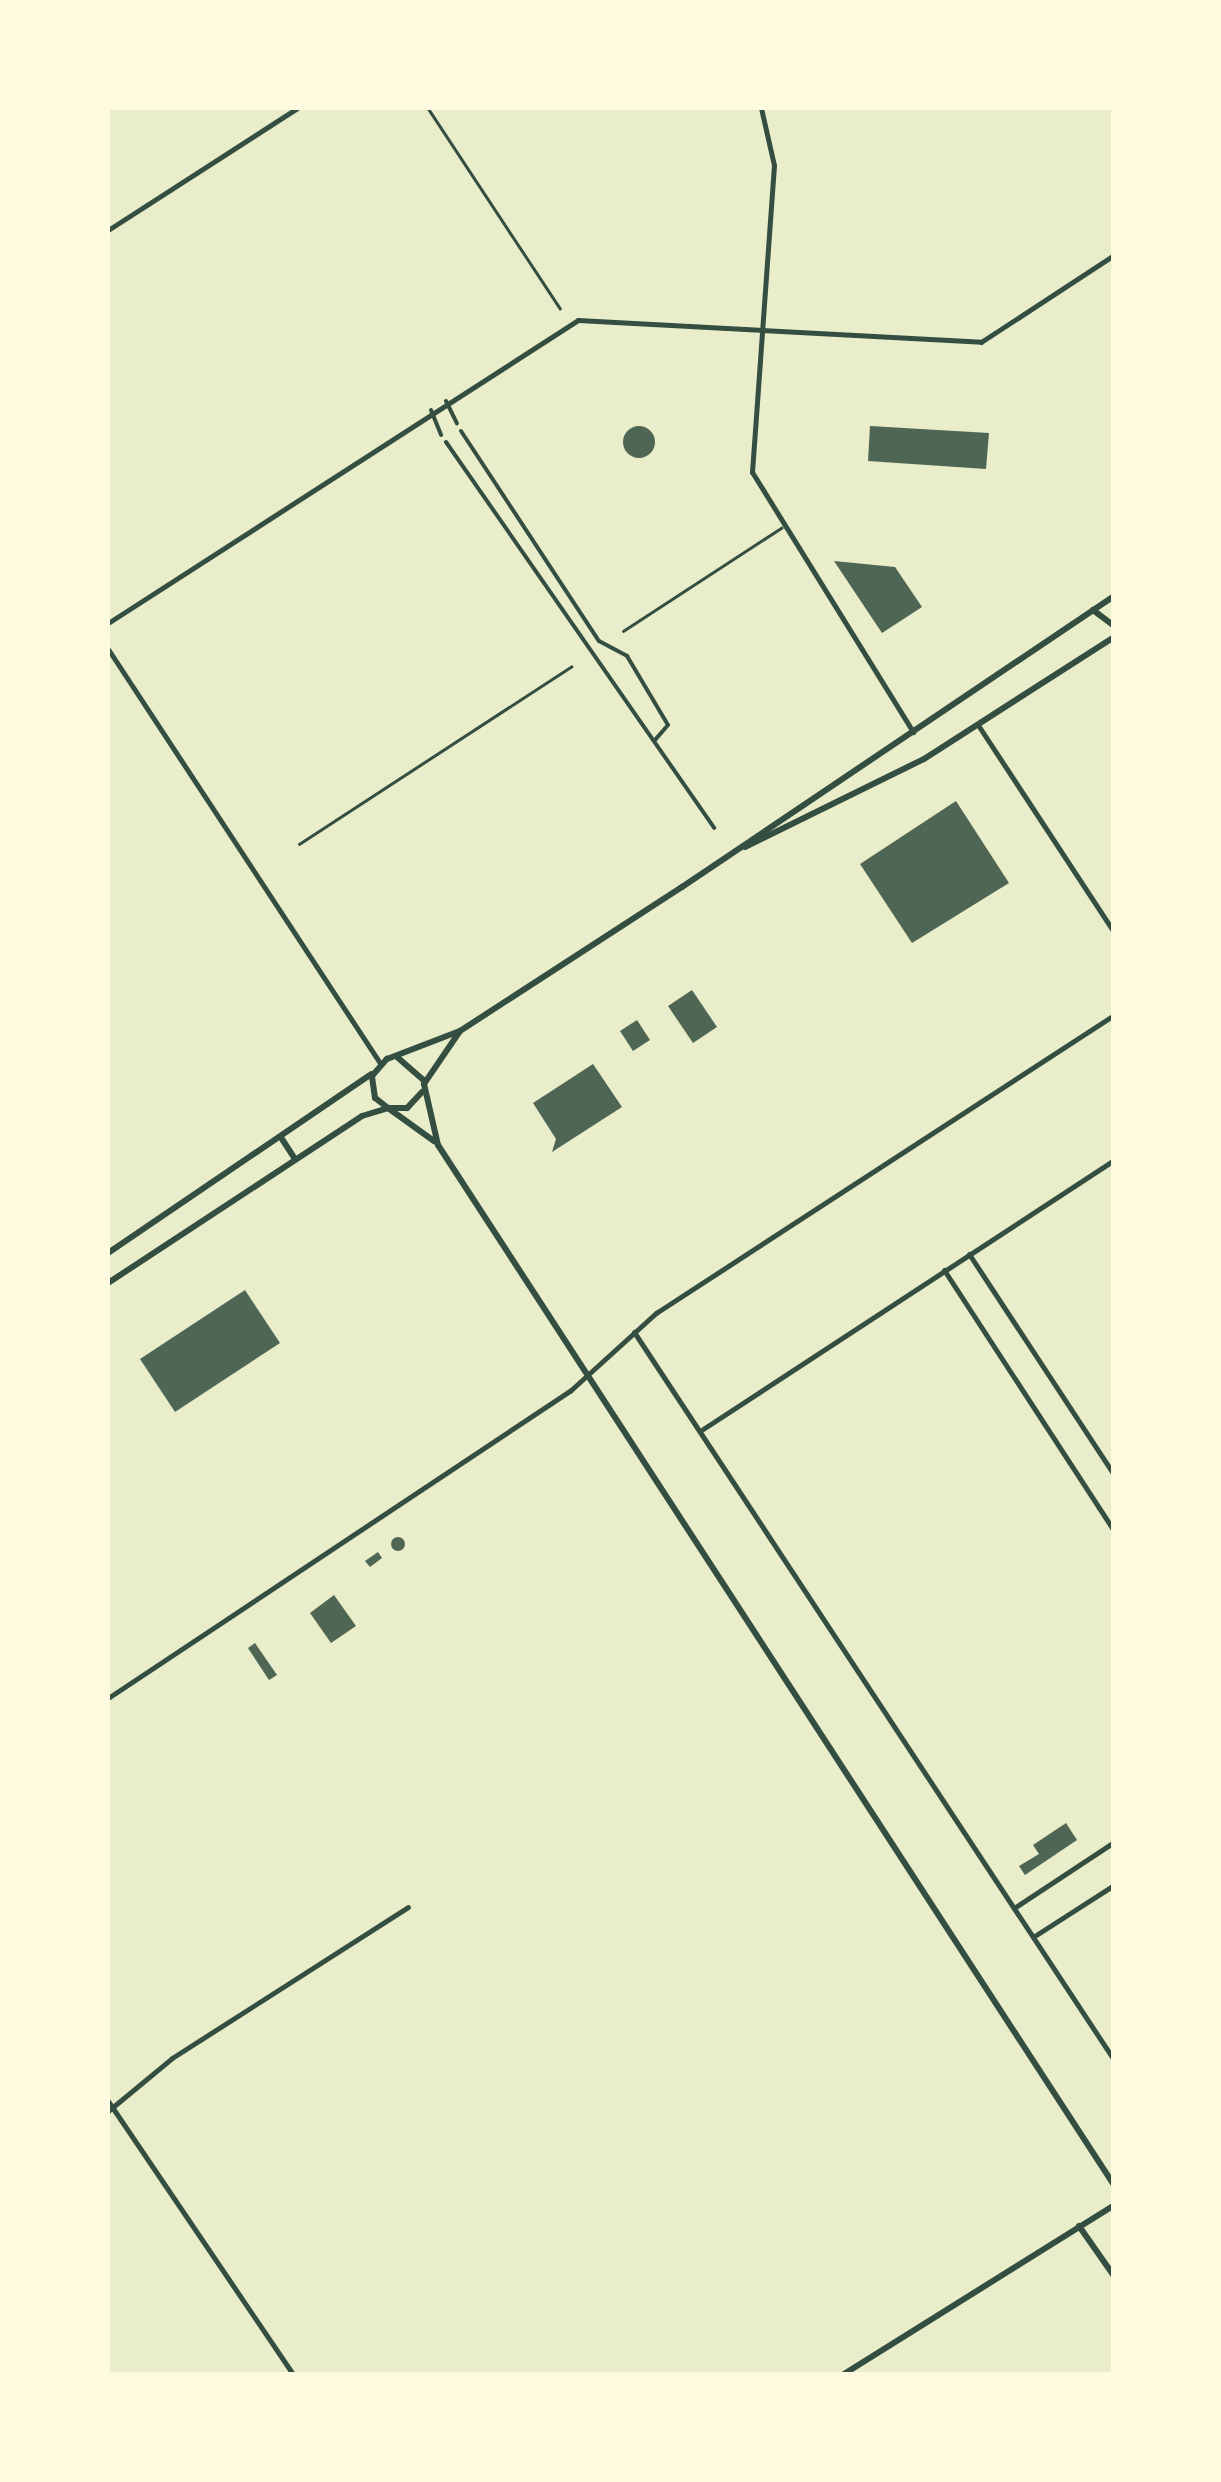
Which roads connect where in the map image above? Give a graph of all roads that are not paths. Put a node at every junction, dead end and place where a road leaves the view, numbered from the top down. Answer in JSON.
{"nodes":[{"id":1,"x":297,"y":108,"type":"edge"},
{"id":2,"x":761,"y":108,"type":"edge"},
{"id":3,"x":108,"y":230,"type":"edge"},
{"id":4,"x":1114,"y":255,"type":"edge"},
{"id":5,"x":763,"y":330,"type":"junction"},
{"id":6,"x":446,"y":401,"type":"junction"},
{"id":7,"x":432,"y":410,"type":"junction"},
{"id":8,"x":457,"y":424,"type":"dead end"},
{"id":9,"x":461,"y":431,"type":"dead end"},
{"id":10,"x":441,"y":435,"type":"dead end"},
{"id":11,"x":446,"y":442,"type":"dead end"},
{"id":12,"x":780,"y":528,"type":"junction"},
{"id":13,"x":1114,"y":596,"type":"edge"},
{"id":14,"x":1086,"y":612,"type":"junction"},
{"id":15,"x":108,"y":623,"type":"edge"},
{"id":16,"x":1114,"y":626,"type":"edge"},
{"id":17,"x":624,"y":631,"type":"dead end"},
{"id":18,"x":1114,"y":636,"type":"edge"},
{"id":19,"x":108,"y":649,"type":"edge"},
{"id":20,"x":572,"y":667,"type":"dead end"},
{"id":21,"x":978,"y":725,"type":"junction"},
{"id":22,"x":914,"y":732,"type":"junction"},
{"id":23,"x":654,"y":741,"type":"junction"},
{"id":24,"x":714,"y":828,"type":"dead end"},
{"id":25,"x":299,"y":844,"type":"dead end"},
{"id":26,"x":739,"y":849,"type":"junction"},
{"id":27,"x":1114,"y":932,"type":"edge"},
{"id":28,"x":1114,"y":1014,"type":"edge"},
{"id":29,"x":460,"y":1030,"type":"junction"},
{"id":30,"x":397,"y":1057,"type":"junction"},
{"id":31,"x":380,"y":1063,"type":"junction"},
{"id":32,"x":374,"y":1070,"type":"junction"},
{"id":33,"x":424,"y":1084,"type":"junction"},
{"id":34,"x":388,"y":1108,"type":"junction"},
{"id":35,"x":282,"y":1139,"type":"junction"},
{"id":36,"x":438,"y":1145,"type":"junction"},
{"id":37,"x":295,"y":1159,"type":"junction"},
{"id":38,"x":1114,"y":1160,"type":"edge"},
{"id":39,"x":108,"y":1253,"type":"edge"},
{"id":40,"x":969,"y":1254,"type":"junction"},
{"id":41,"x":944,"y":1270,"type":"junction"},
{"id":42,"x":108,"y":1283,"type":"edge"},
{"id":43,"x":634,"y":1332,"type":"junction"},
{"id":44,"x":590,"y":1376,"type":"junction"},
{"id":45,"x":703,"y":1429,"type":"junction"},
{"id":46,"x":1114,"y":1475,"type":"edge"},
{"id":47,"x":1114,"y":1531,"type":"edge"},
{"id":48,"x":108,"y":1698,"type":"edge"},
{"id":49,"x":1114,"y":1842,"type":"edge"},
{"id":50,"x":1114,"y":1884,"type":"edge"},
{"id":51,"x":408,"y":1907,"type":"dead end"},
{"id":52,"x":1014,"y":1908,"type":"junction"},
{"id":53,"x":1033,"y":1937,"type":"junction"},
{"id":54,"x":1114,"y":2060,"type":"edge"},
{"id":55,"x":109,"y":2106,"type":"edge"},
{"id":56,"x":1114,"y":2186,"type":"edge"},
{"id":57,"x":1114,"y":2205,"type":"edge"},
{"id":58,"x":1079,"y":2226,"type":"junction"},
{"id":59,"x":1114,"y":2276,"type":"edge"},
{"id":60,"x":292,"y":2374,"type":"edge"},
{"id":61,"x":844,"y":2374,"type":"edge"}],
"edges":[{"from":1,"to":3,"type":"street"},
{"from":2,"to":5,"type":"street"},
{"from":4,"to":5,"type":"street"},
{"from":5,"to":6,"type":"street"},
{"from":5,"to":12,"type":"street"},
{"from":6,"to":7,"type":"street"},
{"from":6,"to":8,"type":"street"},
{"from":7,"to":10,"type":"street"},
{"from":7,"to":15,"type":"street"},
{"from":9,"to":23,"type":"street"},
{"from":11,"to":23,"type":"street"},
{"from":12,"to":17,"type":"lane"},
{"from":12,"to":22,"type":"street"},
{"from":13,"to":14,"type":"main road"},
{"from":14,"to":16,"type":"main road"},
{"from":14,"to":22,"type":"main road"},
{"from":18,"to":21,"type":"main road"},
{"from":19,"to":31,"type":"street"},
{"from":20,"to":25,"type":"lane"},
{"from":21,"to":26,"type":"main road"},
{"from":21,"to":27,"type":"street"},
{"from":22,"to":26,"type":"main road"},
{"from":23,"to":24,"type":"street"},
{"from":26,"to":29,"type":"main road"},
{"from":28,"to":43,"type":"street"},
{"from":29,"to":30,"type":"main road"},
{"from":29,"to":33,"type":"main road"},
{"from":30,"to":31,"type":"main road"},
{"from":30,"to":33,"type":"main road"},
{"from":31,"to":32,"type":"main road"},
{"from":32,"to":34,"type":"main road"},
{"from":32,"to":35,"type":"main road"},
{"from":33,"to":34,"type":"main road"},
{"from":33,"to":36,"type":"main road"},
{"from":34,"to":36,"type":"main road"},
{"from":34,"to":37,"type":"main road"},
{"from":35,"to":37,"type":"main road"},
{"from":35,"to":39,"type":"main road"},
{"from":36,"to":44,"type":"main road"},
{"from":37,"to":42,"type":"main road"},
{"from":38,"to":40,"type":"street"},
{"from":40,"to":41,"type":"street"},
{"from":40,"to":46,"type":"street"},
{"from":41,"to":45,"type":"street"},
{"from":41,"to":47,"type":"street"},
{"from":43,"to":44,"type":"street"},
{"from":43,"to":45,"type":"street"},
{"from":44,"to":48,"type":"street"},
{"from":44,"to":56,"type":"main road"},
{"from":45,"to":52,"type":"street"},
{"from":49,"to":52,"type":"street"},
{"from":50,"to":53,"type":"street"},
{"from":51,"to":55,"type":"street"},
{"from":52,"to":53,"type":"street"},
{"from":53,"to":54,"type":"street"},
{"from":55,"to":60,"type":"street"},
{"from":57,"to":58,"type":"main road"},
{"from":58,"to":59,"type":"main road"},
{"from":58,"to":61,"type":"main road"}]}
